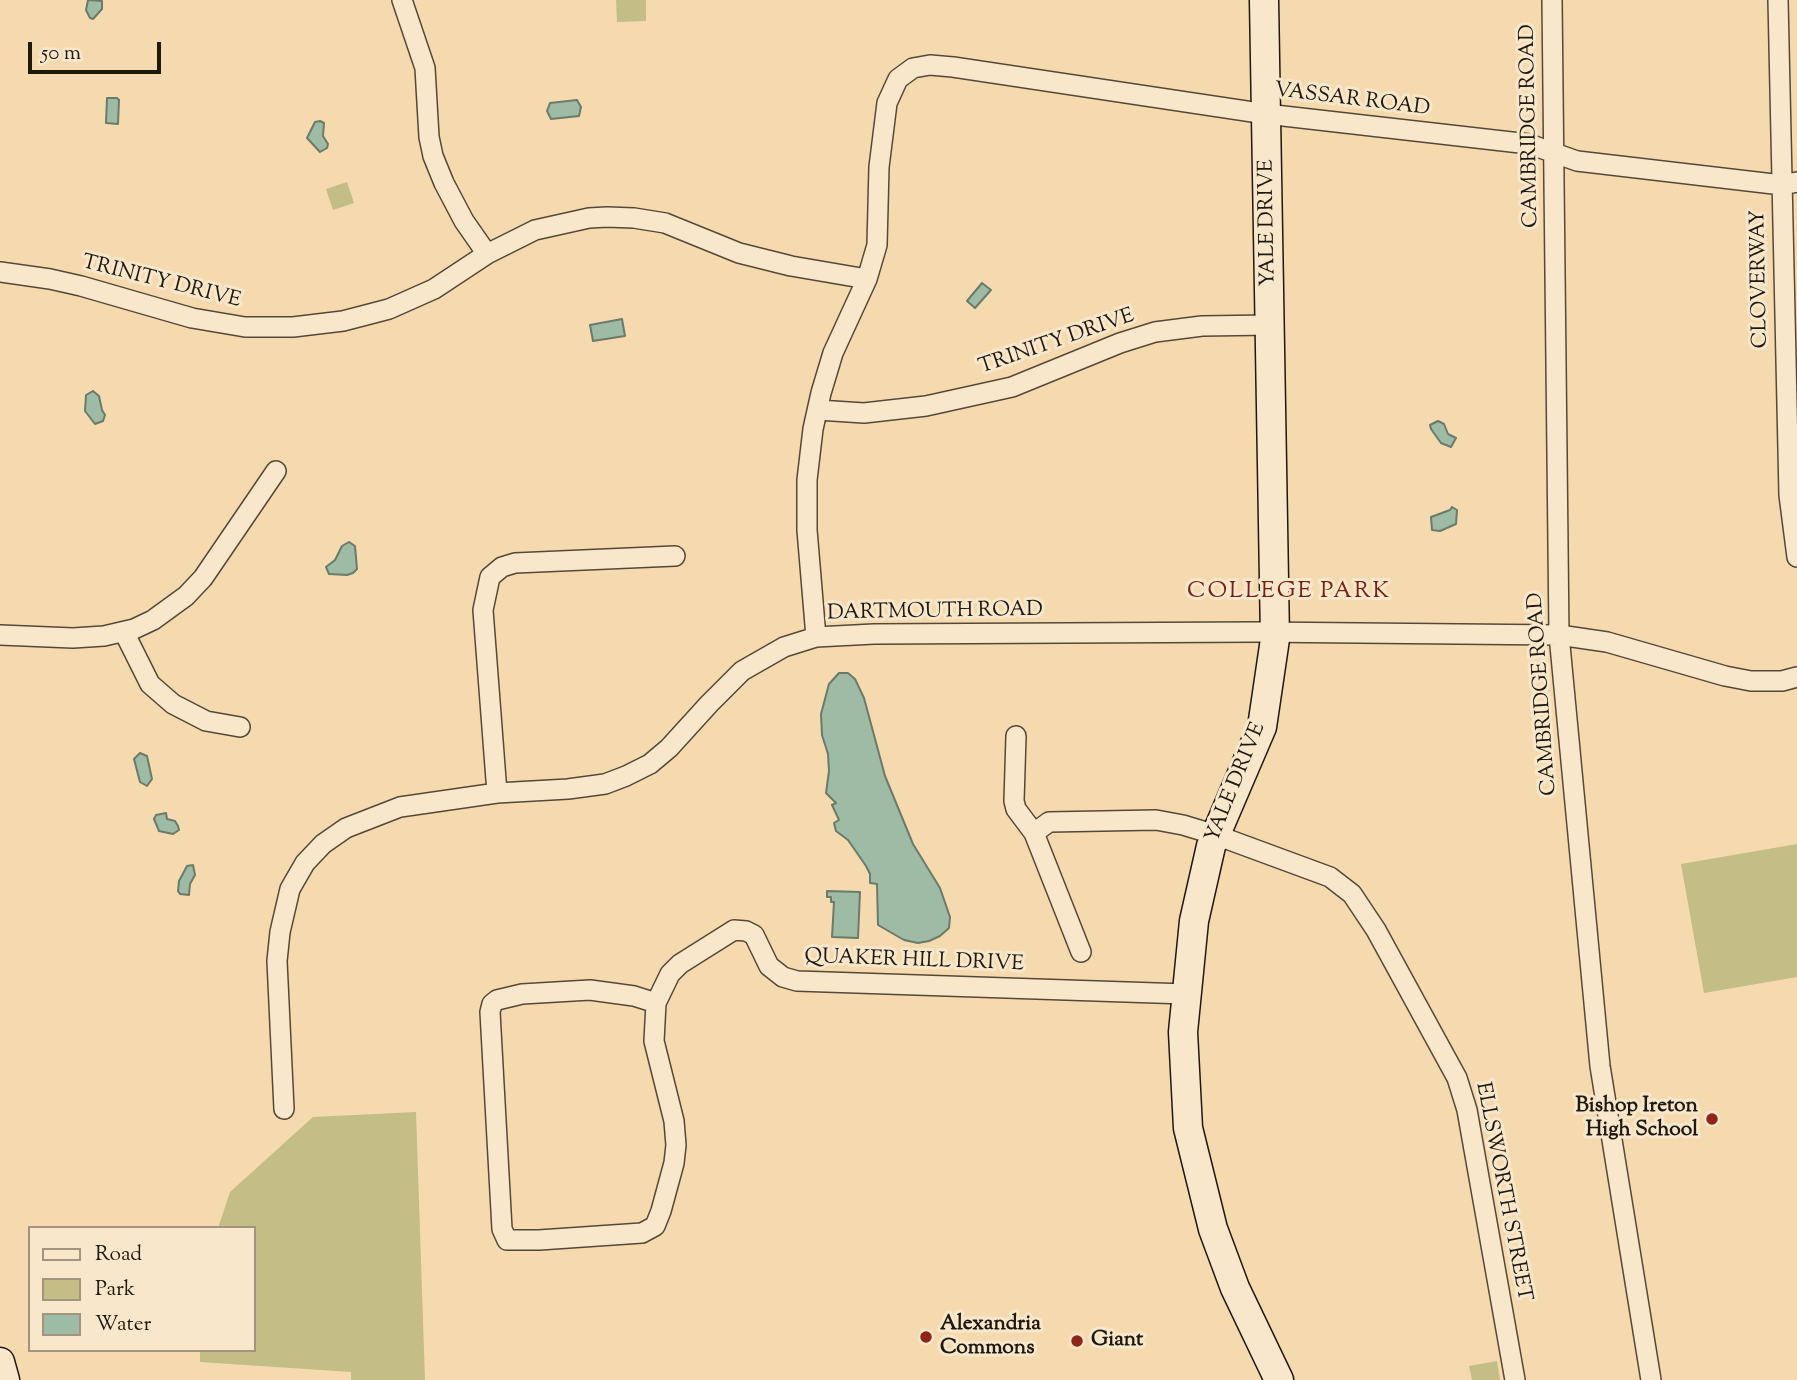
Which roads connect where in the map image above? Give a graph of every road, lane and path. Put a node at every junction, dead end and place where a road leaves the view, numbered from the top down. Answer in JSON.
{"nodes":[{"id":1,"x":402,"y":0,"type":"edge"},
{"id":2,"x":1264,"y":0,"type":"edge"},
{"id":3,"x":1552,"y":0,"type":"edge"},
{"id":4,"x":1778,"y":0,"type":"edge"},
{"id":5,"x":1266,"y":114,"type":"junction"},
{"id":6,"x":1555,"y":153,"type":"junction"},
{"id":7,"x":1789,"y":183,"type":"edge"},
{"id":8,"x":486,"y":254,"type":"junction"},
{"id":9,"x":0,"y":272,"type":"edge"},
{"id":10,"x":867,"y":279,"type":"junction"},
{"id":11,"x":1271,"y":324,"type":"junction"},
{"id":12,"x":818,"y":410,"type":"junction"},
{"id":13,"x":1792,"y":421,"type":"edge"},
{"id":14,"x":276,"y":471,"type":"dead end"},
{"id":15,"x":675,"y":556,"type":"dead end"},
{"id":16,"x":1797,"y":557,"type":"edge"},
{"id":17,"x":124,"y":632,"type":"junction"},
{"id":18,"x":1275,"y":632,"type":"junction"},
{"id":19,"x":0,"y":635,"type":"edge"},
{"id":20,"x":1559,"y":635,"type":"junction"},
{"id":21,"x":816,"y":637,"type":"junction"},
{"id":22,"x":1797,"y":677,"type":"edge"},
{"id":23,"x":240,"y":727,"type":"dead end"},
{"id":24,"x":1016,"y":736,"type":"dead end"},
{"id":25,"x":497,"y":793,"type":"junction"},
{"id":26,"x":1034,"y":833,"type":"junction"},
{"id":27,"x":1216,"y":835,"type":"junction"},
{"id":28,"x":1081,"y":952,"type":"dead end"},
{"id":29,"x":1186,"y":994,"type":"junction"},
{"id":30,"x":656,"y":1003,"type":"junction"},
{"id":31,"x":284,"y":1109,"type":"dead end"},
{"id":32,"x":0,"y":1362,"type":"edge"},
{"id":33,"x":5,"y":1380,"type":"edge"},
{"id":34,"x":1279,"y":1380,"type":"edge"},
{"id":35,"x":1515,"y":1380,"type":"edge"},
{"id":36,"x":1651,"y":1380,"type":"edge"}],
"edges":[{"from":1,"to":8,"type":"street"},
{"from":2,"to":5,"type":"street","name":"YALE DRIVE"},
{"from":3,"to":6,"type":"street","name":"CAMBRIDGE ROAD"},
{"from":4,"to":7,"type":"street","name":"CLOVERWAY"},
{"from":5,"to":6,"type":"street","name":"VASSAR ROAD"},
{"from":5,"to":10,"type":"street","name":"VASSAR ROAD"},
{"from":5,"to":11,"type":"street","name":"YALE DRIVE"},
{"from":6,"to":7,"type":"street","name":"VASSAR ROAD"},
{"from":6,"to":20,"type":"street","name":"CAMBRIDGE ROAD"},
{"from":7,"to":13,"type":"street","name":"CLOVERWAY"},
{"from":8,"to":9,"type":"street","name":"TRINITY DRIVE"},
{"from":8,"to":10,"type":"street","name":"TRINITY DRIVE"},
{"from":10,"to":12,"type":"street"},
{"from":11,"to":12,"type":"street","name":"TRINITY DRIVE"},
{"from":11,"to":18,"type":"street","name":"YALE DRIVE"},
{"from":12,"to":21,"type":"street"},
{"from":13,"to":16,"type":"street","name":"CLOVERWAY"},
{"from":14,"to":17,"type":"street"},
{"from":15,"to":25,"type":"street"},
{"from":17,"to":19,"type":"street"},
{"from":17,"to":23,"type":"street"},
{"from":18,"to":20,"type":"street","name":"DARTMOUTH ROAD"},
{"from":18,"to":21,"type":"street","name":"DARTMOUTH ROAD"},
{"from":18,"to":27,"type":"street","name":"YALE DRIVE"},
{"from":20,"to":22,"type":"street","name":"DARTMOUTH ROAD"},
{"from":20,"to":36,"type":"street","name":"CAMBRIDGE ROAD"},
{"from":21,"to":25,"type":"street","name":"DARTMOUTH ROAD"},
{"from":24,"to":26,"type":"street"},
{"from":25,"to":31,"type":"street","name":"DARTMOUTH ROAD"},
{"from":26,"to":27,"type":"street","name":"ELLSWORTH STREET"},
{"from":26,"to":28,"type":"street"},
{"from":27,"to":29,"type":"street","name":"YALE DRIVE"},
{"from":27,"to":35,"type":"street","name":"ELLSWORTH STREET"},
{"from":29,"to":30,"type":"street","name":"QUAKER HILL DRIVE"},
{"from":29,"to":34,"type":"street","name":"YALE DRIVE"},
{"from":30,"to":30,"type":"street","name":"QUAKER HILL DRIVE"},
{"from":32,"to":33,"type":"street"}]}
